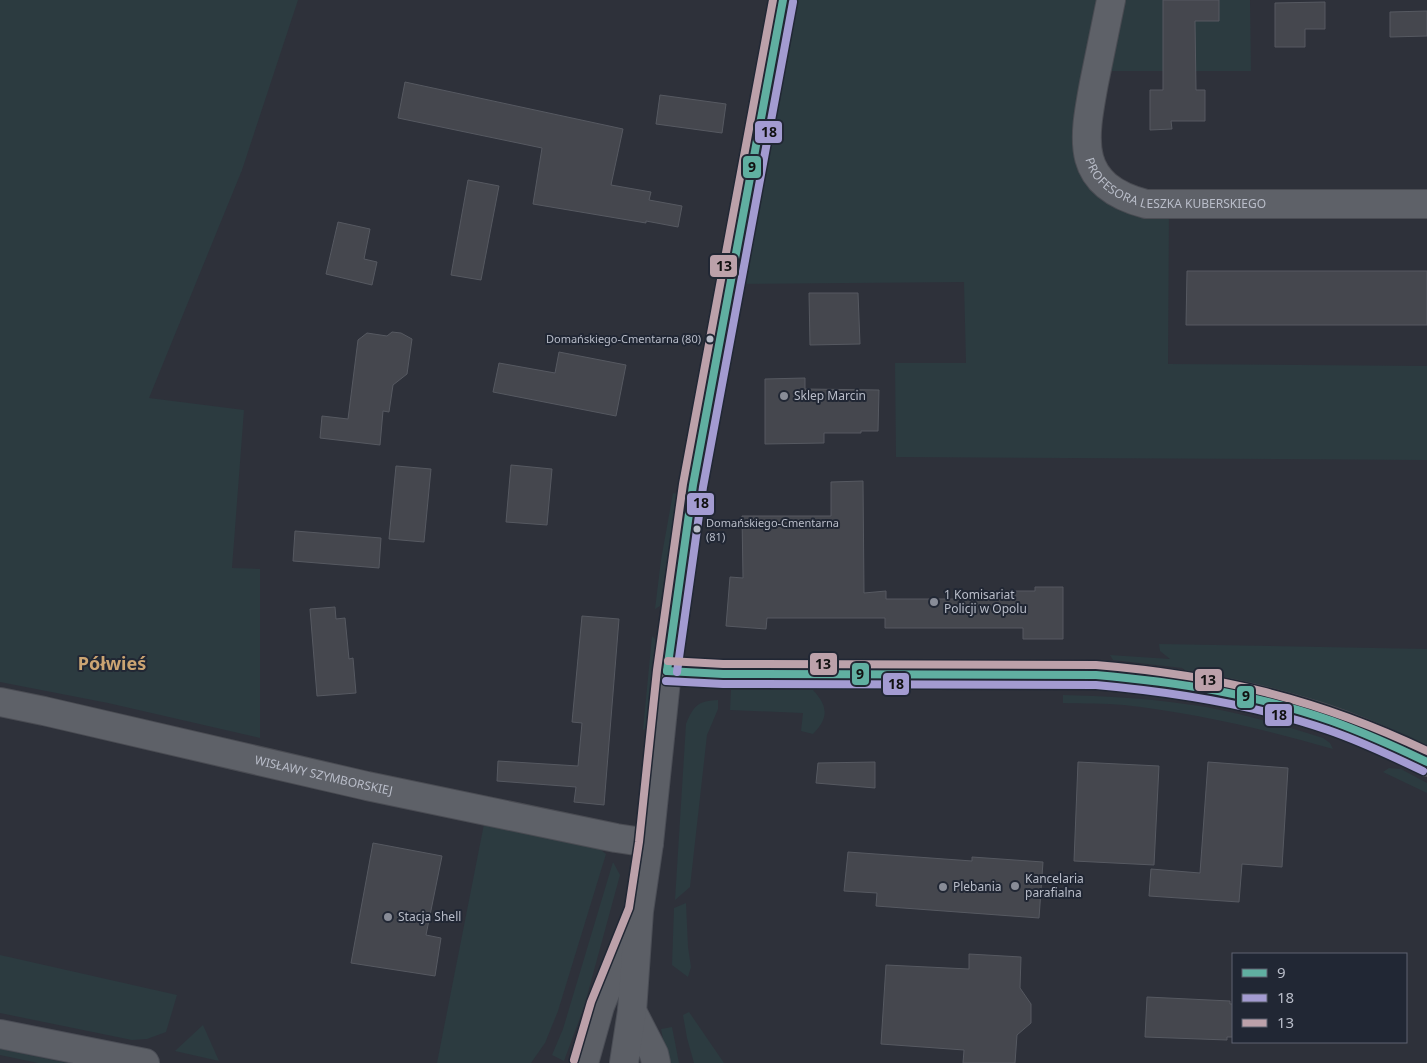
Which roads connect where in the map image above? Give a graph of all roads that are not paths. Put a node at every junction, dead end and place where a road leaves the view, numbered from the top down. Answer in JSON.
{"nodes":[{"id":1,"x":783,"y":0,"type":"edge"},
{"id":2,"x":1110,"y":0,"type":"edge"},
{"id":3,"x":1427,"y":204,"type":"edge"},
{"id":4,"x":667,"y":670,"type":"junction"},
{"id":5,"x":0,"y":702,"type":"edge"},
{"id":6,"x":1427,"y":762,"type":"edge"},
{"id":7,"x":649,"y":843,"type":"junction"},
{"id":8,"x":639,"y":911,"type":"junction"},
{"id":9,"x":632,"y":1012,"type":"junction"},
{"id":10,"x":0,"y":1034,"type":"edge"},
{"id":11,"x":145,"y":1063,"type":"edge"},
{"id":12,"x":584,"y":1063,"type":"edge"},
{"id":13,"x":624,"y":1063,"type":"edge"},
{"id":14,"x":656,"y":1063,"type":"edge"}],
"edges":[{"from":1,"to":4,"type":"main road"},
{"from":2,"to":3,"type":"street","name":"PROFESORA LESZKA KUBERSKIEGO"},
{"from":4,"to":6,"type":"street"},
{"from":4,"to":7,"type":"main road"},
{"from":5,"to":7,"type":"street","name":"WISŁAWY SZYMBORSKIEJ"},
{"from":7,"to":8,"type":"main road"},
{"from":8,"to":9,"type":"main road"},
{"from":8,"to":12,"type":"main road"},
{"from":9,"to":13,"type":"main road"},
{"from":9,"to":14,"type":"main road"},
{"from":10,"to":11,"type":"main road"}]}
